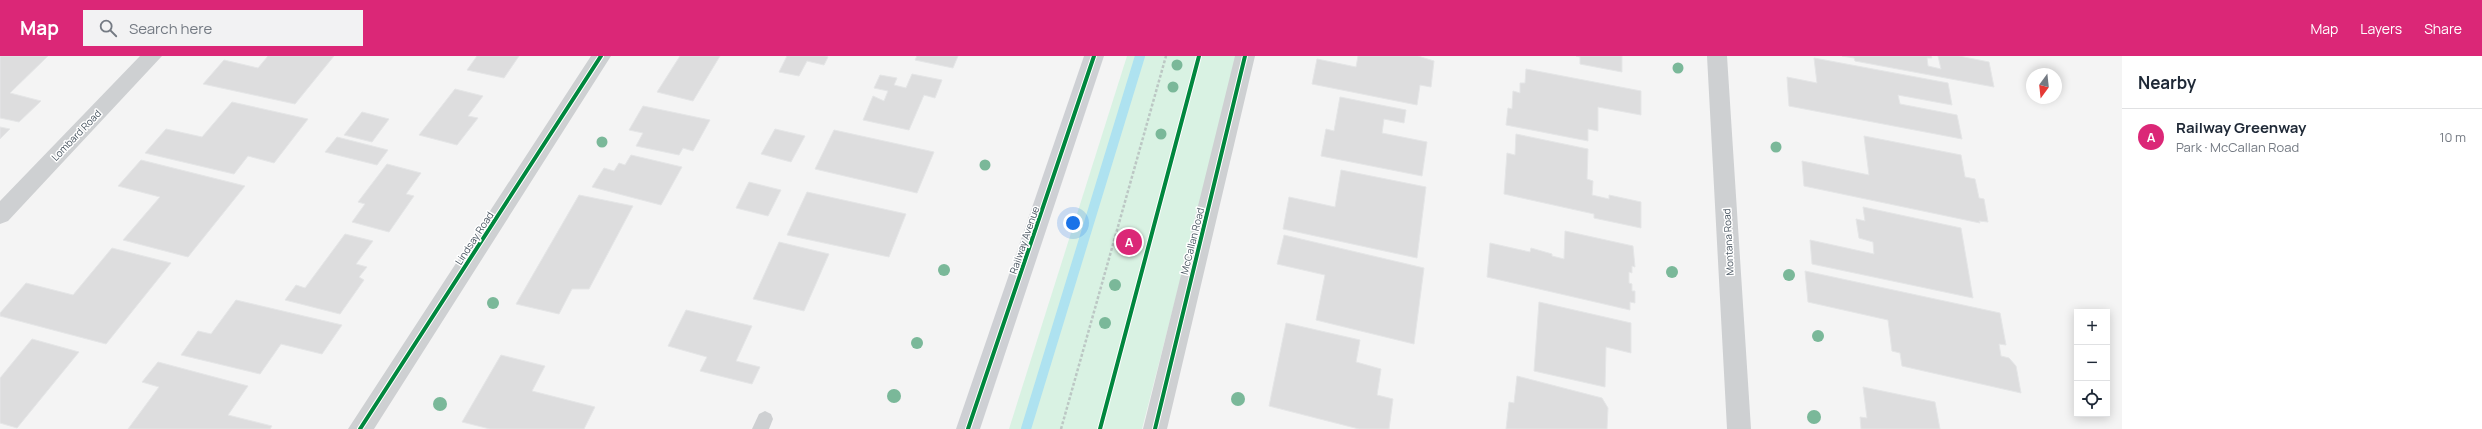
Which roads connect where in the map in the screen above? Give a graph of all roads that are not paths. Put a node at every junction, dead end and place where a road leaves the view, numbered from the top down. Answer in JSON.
{"nodes":[{"id":1,"x":152,"y":56,"type":"edge"},
{"id":2,"x":601,"y":56,"type":"edge"},
{"id":3,"x":1094,"y":56,"type":"edge"},
{"id":4,"x":1245,"y":56,"type":"edge"},
{"id":5,"x":1717,"y":56,"type":"edge"},
{"id":6,"x":0,"y":214,"type":"edge"},
{"id":7,"x":360,"y":429,"type":"edge"},
{"id":8,"x":968,"y":429,"type":"edge"},
{"id":9,"x":1154,"y":429,"type":"edge"},
{"id":10,"x":1738,"y":429,"type":"edge"}],
"edges":[{"from":1,"to":6,"type":"street","name":"Lombard Road"},
{"from":2,"to":7,"type":"street","name":"Lindsay Road"},
{"from":3,"to":8,"type":"main road","name":"Railway Avenue"},
{"from":4,"to":9,"type":"street","name":"McCallan Road"},
{"from":5,"to":10,"type":"street","name":"Montana Road"}]}
